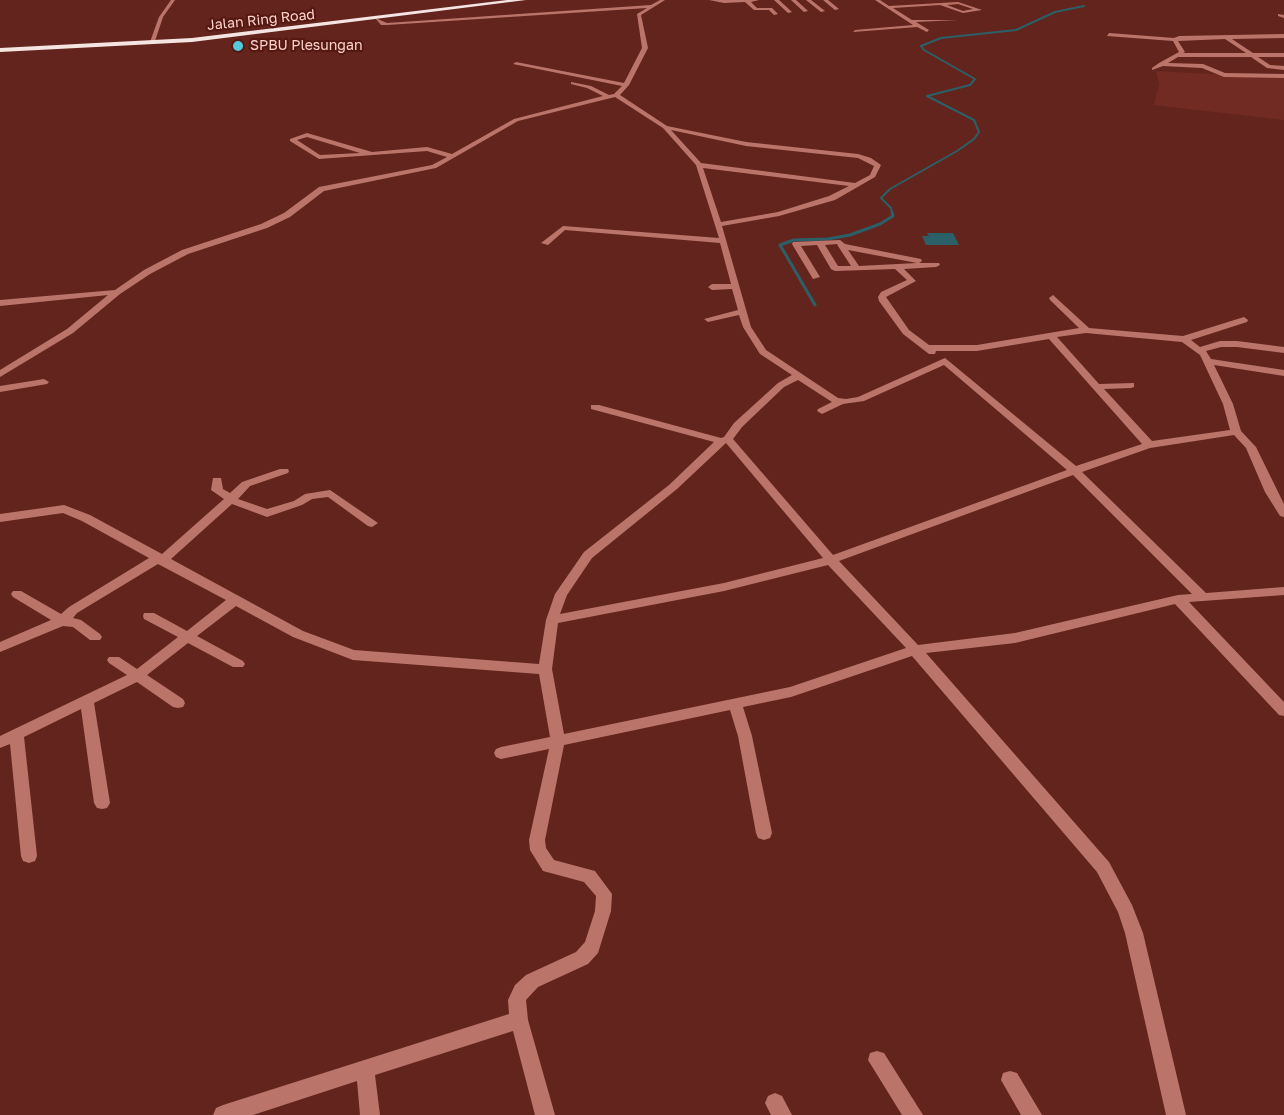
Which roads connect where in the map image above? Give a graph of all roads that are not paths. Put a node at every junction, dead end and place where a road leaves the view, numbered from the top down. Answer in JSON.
{"nodes":[{"id":1,"x":173,"y":0,"type":"edge"},
{"id":2,"x":505,"y":0,"type":"edge"},
{"id":3,"x":523,"y":0,"type":"edge"},
{"id":4,"x":663,"y":0,"type":"edge"},
{"id":5,"x":711,"y":0,"type":"edge"},
{"id":6,"x":758,"y":0,"type":"edge"},
{"id":7,"x":776,"y":0,"type":"edge"},
{"id":8,"x":793,"y":0,"type":"edge"},
{"id":9,"x":808,"y":0,"type":"edge"},
{"id":10,"x":825,"y":0,"type":"edge"},
{"id":11,"x":877,"y":0,"type":"edge"},
{"id":12,"x":747,"y":1,"type":"edge"},
{"id":13,"x":942,"y":5,"type":"junction"},
{"id":14,"x":652,"y":6,"type":"junction"},
{"id":15,"x":888,"y":7,"type":"junction"},
{"id":16,"x":837,"y":9,"type":"dead end"},
{"id":17,"x":806,"y":11,"type":"dead end"},
{"id":18,"x":823,"y":11,"type":"dead end"},
{"id":19,"x":790,"y":12,"type":"dead end"},
{"id":20,"x":776,"y":14,"type":"dead end"},
{"id":21,"x":377,"y":19,"type":"junction"},
{"id":22,"x":956,"y":20,"type":"dead end"},
{"id":23,"x":909,"y":21,"type":"junction"},
{"id":24,"x":323,"y":24,"type":"junction"},
{"id":25,"x":916,"y":26,"type":"junction"},
{"id":26,"x":855,"y":31,"type":"dead end"},
{"id":27,"x":927,"y":31,"type":"dead end"},
{"id":28,"x":1109,"y":35,"type":"dead end"},
{"id":29,"x":1225,"y":36,"type":"junction"},
{"id":30,"x":1284,"y":36,"type":"edge"},
{"id":31,"x":1175,"y":40,"type":"junction"},
{"id":32,"x":152,"y":41,"type":"junction"},
{"id":33,"x":0,"y":48,"type":"edge"},
{"id":34,"x":1178,"y":55,"type":"junction"},
{"id":35,"x":1254,"y":55,"type":"junction"},
{"id":36,"x":1284,"y":55,"type":"edge"},
{"id":37,"x":1223,"y":56,"type":"junction"},
{"id":38,"x":1236,"y":63,"type":"dead end"},
{"id":39,"x":516,"y":64,"type":"dead end"},
{"id":40,"x":1241,"y":68,"type":"dead end"},
{"id":41,"x":1284,"y":68,"type":"edge"},
{"id":42,"x":1250,"y":76,"type":"junction"},
{"id":43,"x":1284,"y":76,"type":"edge"},
{"id":44,"x":573,"y":83,"type":"dead end"},
{"id":45,"x":626,"y":85,"type":"junction"},
{"id":46,"x":613,"y":96,"type":"junction"},
{"id":47,"x":665,"y":127,"type":"junction"},
{"id":48,"x":372,"y":154,"type":"junction"},
{"id":49,"x":453,"y":156,"type":"junction"},
{"id":50,"x":699,"y":165,"type":"junction"},
{"id":51,"x":858,"y":185,"type":"junction"},
{"id":52,"x":718,"y":225,"type":"junction"},
{"id":53,"x":545,"y":243,"type":"dead end"},
{"id":54,"x":819,"y":243,"type":"junction"},
{"id":55,"x":724,"y":246,"type":"junction"},
{"id":56,"x":843,"y":246,"type":"junction"},
{"id":57,"x":898,"y":267,"type":"junction"},
{"id":58,"x":856,"y":268,"type":"junction"},
{"id":59,"x":816,"y":277,"type":"dead end"},
{"id":60,"x":735,"y":286,"type":"junction"},
{"id":61,"x":712,"y":287,"type":"dead end"},
{"id":62,"x":117,"y":292,"type":"junction"},
{"id":63,"x":1053,"y":298,"type":"dead end"},
{"id":64,"x":0,"y":303,"type":"edge"},
{"id":65,"x":742,"y":312,"type":"junction"},
{"id":66,"x":708,"y":319,"type":"dead end"},
{"id":67,"x":1244,"y":320,"type":"dead end"},
{"id":68,"x":1086,"y":330,"type":"junction"},
{"id":69,"x":1050,"y":334,"type":"junction"},
{"id":70,"x":1184,"y":339,"type":"junction"},
{"id":71,"x":926,"y":348,"type":"junction"},
{"id":72,"x":1200,"y":350,"type":"junction"},
{"id":73,"x":1284,"y":350,"type":"edge"},
{"id":74,"x":945,"y":361,"type":"junction"},
{"id":75,"x":1207,"y":361,"type":"junction"},
{"id":76,"x":1284,"y":373,"type":"edge"},
{"id":77,"x":0,"y":374,"type":"edge"},
{"id":78,"x":798,"y":376,"type":"junction"},
{"id":79,"x":44,"y":382,"type":"dead end"},
{"id":80,"x":1131,"y":385,"type":"dead end"},
{"id":81,"x":1097,"y":387,"type":"junction"},
{"id":82,"x":0,"y":388,"type":"edge"},
{"id":83,"x":840,"y":402,"type":"junction"},
{"id":84,"x":595,"y":407,"type":"dead end"},
{"id":85,"x":822,"y":411,"type":"dead end"},
{"id":86,"x":1236,"y":432,"type":"junction"},
{"id":87,"x":724,"y":440,"type":"junction"},
{"id":88,"x":1149,"y":445,"type":"junction"},
{"id":89,"x":1074,"y":470,"type":"junction"},
{"id":90,"x":284,"y":471,"type":"dead end"},
{"id":91,"x":217,"y":480,"type":"dead end"},
{"id":92,"x":230,"y":500,"type":"junction"},
{"id":93,"x":1282,"y":508,"type":"edge"},
{"id":94,"x":0,"y":518,"type":"edge"},
{"id":95,"x":372,"y":523,"type":"dead end"},
{"id":96,"x":160,"y":559,"type":"junction"},
{"id":97,"x":831,"y":560,"type":"junction"},
{"id":98,"x":17,"y":594,"type":"dead end"},
{"id":99,"x":1281,"y":595,"type":"edge"},
{"id":100,"x":1203,"y":597,"type":"junction"},
{"id":101,"x":1178,"y":599,"type":"junction"},
{"id":102,"x":235,"y":600,"type":"junction"},
{"id":103,"x":149,"y":616,"type":"dead end"},
{"id":104,"x":552,"y":620,"type":"junction"},
{"id":105,"x":62,"y":621,"type":"junction"},
{"id":106,"x":95,"y":637,"type":"dead end"},
{"id":107,"x":188,"y":637,"type":"junction"},
{"id":108,"x":0,"y":647,"type":"edge"},
{"id":109,"x":915,"y":650,"type":"junction"},
{"id":110,"x":114,"y":660,"type":"dead end"},
{"id":111,"x":238,"y":664,"type":"dead end"},
{"id":112,"x":545,"y":669,"type":"junction"},
{"id":113,"x":137,"y":675,"type":"junction"},
{"id":114,"x":87,"y":701,"type":"junction"},
{"id":115,"x":178,"y":703,"type":"dead end"},
{"id":116,"x":735,"y":703,"type":"junction"},
{"id":117,"x":1284,"y":711,"type":"edge"},
{"id":118,"x":16,"y":734,"type":"junction"},
{"id":119,"x":558,"y":740,"type":"junction"},
{"id":120,"x":0,"y":742,"type":"edge"},
{"id":121,"x":501,"y":753,"type":"dead end"},
{"id":122,"x":102,"y":803,"type":"dead end"},
{"id":123,"x":764,"y":832,"type":"dead end"},
{"id":124,"x":29,"y":856,"type":"dead end"},
{"id":125,"x":519,"y":1020,"type":"junction"},
{"id":126,"x":877,"y":1060,"type":"dead end"},
{"id":127,"x":365,"y":1068,"type":"junction"},
{"id":128,"x":1010,"y":1080,"type":"dead end"},
{"id":129,"x":223,"y":1115,"type":"edge"},
{"id":130,"x":370,"y":1115,"type":"edge"},
{"id":131,"x":545,"y":1115,"type":"edge"},
{"id":132,"x":913,"y":1115,"type":"edge"},
{"id":133,"x":1032,"y":1115,"type":"edge"},
{"id":134,"x":1176,"y":1115,"type":"edge"}],
"edges":[{"from":1,"to":32,"type":"street"},
{"from":2,"to":24,"type":"highway","name":"Jalan Ring Road"},
{"from":3,"to":21,"type":"highway","name":"Jalan Ring Road"},
{"from":4,"to":14,"type":"street"},
{"from":5,"to":12,"type":"street"},
{"from":6,"to":12,"type":"street"},
{"from":7,"to":19,"type":"street"},
{"from":8,"to":17,"type":"street"},
{"from":9,"to":18,"type":"street"},
{"from":10,"to":16,"type":"street"},
{"from":11,"to":15,"type":"street"},
{"from":12,"to":20,"type":"street"},
{"from":13,"to":13,"type":"street"},
{"from":13,"to":15,"type":"street"},
{"from":14,"to":21,"type":"street"},
{"from":14,"to":45,"type":"street"},
{"from":15,"to":23,"type":"street"},
{"from":21,"to":24,"type":"highway","name":"Jalan Ring Road"},
{"from":22,"to":23,"type":"street"},
{"from":23,"to":25,"type":"street"},
{"from":24,"to":32,"type":"highway","name":"Jalan Ring Road"},
{"from":24,"to":33,"type":"highway","name":"Jalan Ring Road"},
{"from":25,"to":26,"type":"street"},
{"from":25,"to":27,"type":"street"},
{"from":28,"to":31,"type":"street"},
{"from":29,"to":30,"type":"street"},
{"from":29,"to":31,"type":"street"},
{"from":29,"to":35,"type":"street"},
{"from":31,"to":34,"type":"street"},
{"from":32,"to":33,"type":"highway","name":"Jalan Ring Road"},
{"from":34,"to":37,"type":"street"},
{"from":34,"to":42,"type":"street"},
{"from":35,"to":36,"type":"street"},
{"from":35,"to":37,"type":"street"},
{"from":35,"to":41,"type":"street"},
{"from":37,"to":38,"type":"street"},
{"from":39,"to":45,"type":"street"},
{"from":40,"to":42,"type":"street"},
{"from":42,"to":43,"type":"street"},
{"from":44,"to":46,"type":"street"},
{"from":45,"to":46,"type":"street"},
{"from":46,"to":47,"type":"street"},
{"from":46,"to":49,"type":"street"},
{"from":47,"to":50,"type":"street"},
{"from":47,"to":51,"type":"street"},
{"from":48,"to":48,"type":"street"},
{"from":48,"to":49,"type":"street"},
{"from":49,"to":62,"type":"street"},
{"from":50,"to":51,"type":"street"},
{"from":50,"to":52,"type":"street"},
{"from":51,"to":52,"type":"street"},
{"from":52,"to":55,"type":"street"},
{"from":53,"to":55,"type":"street"},
{"from":54,"to":56,"type":"street"},
{"from":54,"to":58,"type":"street"},
{"from":54,"to":59,"type":"street"},
{"from":55,"to":60,"type":"street"},
{"from":56,"to":57,"type":"street"},
{"from":56,"to":58,"type":"street"},
{"from":57,"to":58,"type":"street"},
{"from":57,"to":71,"type":"street"},
{"from":60,"to":61,"type":"street"},
{"from":60,"to":65,"type":"street"},
{"from":62,"to":64,"type":"street"},
{"from":62,"to":77,"type":"street"},
{"from":63,"to":68,"type":"street"},
{"from":65,"to":66,"type":"street"},
{"from":65,"to":78,"type":"street"},
{"from":67,"to":70,"type":"street"},
{"from":68,"to":69,"type":"street"},
{"from":68,"to":70,"type":"street"},
{"from":69,"to":71,"type":"street"},
{"from":69,"to":81,"type":"street"},
{"from":70,"to":72,"type":"street"},
{"from":71,"to":74,"type":"street"},
{"from":72,"to":73,"type":"street"},
{"from":72,"to":75,"type":"street"},
{"from":74,"to":83,"type":"street"},
{"from":74,"to":89,"type":"street"},
{"from":75,"to":76,"type":"street"},
{"from":75,"to":86,"type":"street"},
{"from":78,"to":83,"type":"street"},
{"from":78,"to":87,"type":"street"},
{"from":79,"to":82,"type":"street"},
{"from":80,"to":81,"type":"street"},
{"from":81,"to":88,"type":"street"},
{"from":83,"to":85,"type":"street"},
{"from":84,"to":87,"type":"street"},
{"from":86,"to":88,"type":"street"},
{"from":86,"to":93,"type":"street"},
{"from":87,"to":97,"type":"street"},
{"from":87,"to":104,"type":"street"},
{"from":88,"to":89,"type":"street"},
{"from":89,"to":97,"type":"street"},
{"from":89,"to":100,"type":"street"},
{"from":90,"to":92,"type":"street"},
{"from":91,"to":92,"type":"street"},
{"from":92,"to":95,"type":"street"},
{"from":92,"to":96,"type":"street"},
{"from":94,"to":96,"type":"street"},
{"from":96,"to":102,"type":"street"},
{"from":96,"to":105,"type":"street"},
{"from":97,"to":104,"type":"street"},
{"from":97,"to":109,"type":"street"},
{"from":98,"to":105,"type":"street"},
{"from":99,"to":100,"type":"street"},
{"from":100,"to":101,"type":"street"},
{"from":101,"to":109,"type":"street"},
{"from":101,"to":117,"type":"street"},
{"from":102,"to":107,"type":"street"},
{"from":102,"to":112,"type":"street"},
{"from":103,"to":107,"type":"street"},
{"from":104,"to":112,"type":"street"},
{"from":105,"to":106,"type":"street"},
{"from":105,"to":108,"type":"street"},
{"from":107,"to":111,"type":"street"},
{"from":107,"to":113,"type":"street"},
{"from":109,"to":116,"type":"street"},
{"from":109,"to":134,"type":"street"},
{"from":110,"to":113,"type":"street"},
{"from":112,"to":119,"type":"street"},
{"from":113,"to":114,"type":"street"},
{"from":113,"to":115,"type":"street"},
{"from":114,"to":118,"type":"street"},
{"from":114,"to":122,"type":"street"},
{"from":116,"to":119,"type":"street"},
{"from":116,"to":123,"type":"street"},
{"from":118,"to":120,"type":"street"},
{"from":118,"to":124,"type":"street"},
{"from":119,"to":121,"type":"street"},
{"from":119,"to":125,"type":"street"},
{"from":125,"to":127,"type":"street"},
{"from":125,"to":131,"type":"street"},
{"from":126,"to":132,"type":"street"},
{"from":127,"to":129,"type":"street"},
{"from":127,"to":130,"type":"street"},
{"from":128,"to":133,"type":"street"}]}
